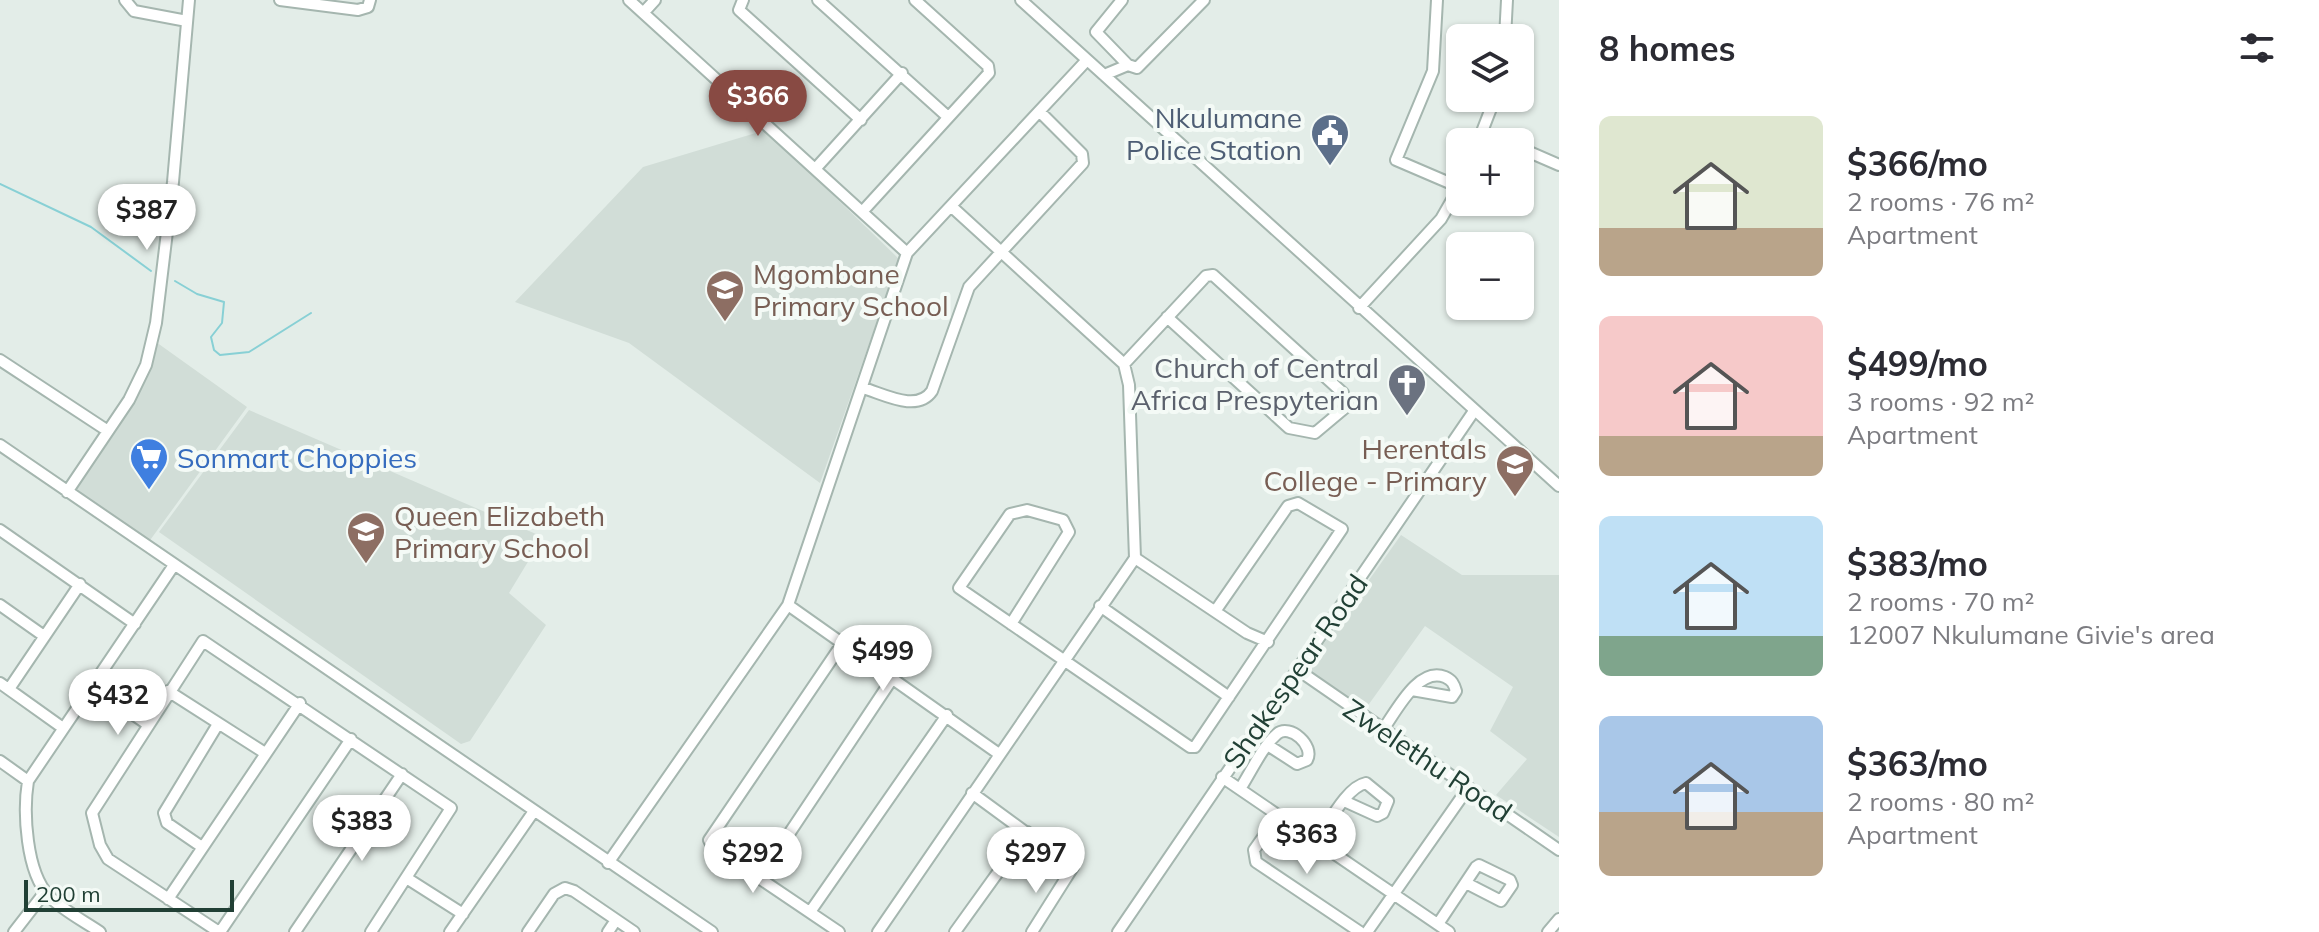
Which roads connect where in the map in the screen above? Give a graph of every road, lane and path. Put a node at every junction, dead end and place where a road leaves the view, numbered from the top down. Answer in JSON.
{"nodes":[{"id":1,"x":125,"y":0,"type":"edge"},
{"id":2,"x":189,"y":0,"type":"edge"},
{"id":3,"x":280,"y":0,"type":"edge"},
{"id":4,"x":370,"y":0,"type":"edge"},
{"id":5,"x":629,"y":0,"type":"edge"},
{"id":6,"x":655,"y":0,"type":"edge"},
{"id":7,"x":743,"y":0,"type":"edge"},
{"id":8,"x":818,"y":0,"type":"edge"},
{"id":9,"x":915,"y":0,"type":"edge"},
{"id":10,"x":1021,"y":0,"type":"edge"},
{"id":11,"x":1122,"y":0,"type":"edge"},
{"id":12,"x":1204,"y":0,"type":"edge"},
{"id":13,"x":1437,"y":0,"type":"edge"},
{"id":14,"x":1507,"y":0,"type":"edge"},
{"id":15,"x":644,"y":12,"type":"junction"},
{"id":16,"x":187,"y":21,"type":"junction"},
{"id":17,"x":1506,"y":24,"type":"edge"},
{"id":18,"x":1087,"y":60,"type":"junction"},
{"id":19,"x":1128,"y":65,"type":"junction"},
{"id":20,"x":902,"y":73,"type":"junction"},
{"id":21,"x":1104,"y":75,"type":"junction"},
{"id":22,"x":1040,"y":112,"type":"junction"},
{"id":23,"x":948,"y":117,"type":"junction"},
{"id":24,"x":861,"y":120,"type":"junction"},
{"id":25,"x":1534,"y":153,"type":"edge"},
{"id":26,"x":1558,"y":161,"type":"edge"},
{"id":27,"x":816,"y":168,"type":"junction"},
{"id":28,"x":1446,"y":181,"type":"edge"},
{"id":29,"x":952,"y":207,"type":"junction"},
{"id":30,"x":1446,"y":211,"type":"edge"},
{"id":31,"x":862,"y":212,"type":"junction"},
{"id":32,"x":1002,"y":252,"type":"junction"},
{"id":33,"x":907,"y":253,"type":"junction"},
{"id":34,"x":1359,"y":308,"type":"junction"},
{"id":35,"x":1167,"y":317,"type":"junction"},
{"id":36,"x":0,"y":360,"type":"edge"},
{"id":37,"x":1124,"y":364,"type":"junction"},
{"id":38,"x":863,"y":388,"type":"junction"},
{"id":39,"x":1474,"y":411,"type":"junction"},
{"id":40,"x":108,"y":431,"type":"junction"},
{"id":41,"x":0,"y":445,"type":"edge"},
{"id":42,"x":1559,"y":486,"type":"edge"},
{"id":43,"x":67,"y":492,"type":"junction"},
{"id":44,"x":0,"y":530,"type":"edge"},
{"id":45,"x":1135,"y":558,"type":"junction"},
{"id":46,"x":174,"y":565,"type":"junction"},
{"id":47,"x":80,"y":584,"type":"junction"},
{"id":48,"x":0,"y":605,"type":"edge"},
{"id":49,"x":788,"y":605,"type":"junction"},
{"id":50,"x":1100,"y":606,"type":"junction"},
{"id":51,"x":1216,"y":610,"type":"junction"},
{"id":52,"x":135,"y":624,"type":"junction"},
{"id":53,"x":1011,"y":624,"type":"junction"},
{"id":54,"x":44,"y":636,"type":"junction"},
{"id":55,"x":1268,"y":642,"type":"junction"},
{"id":56,"x":842,"y":644,"type":"junction"},
{"id":57,"x":1063,"y":661,"type":"junction"},
{"id":58,"x":1298,"y":670,"type":"junction"},
{"id":59,"x":892,"y":679,"type":"junction"},
{"id":60,"x":5,"y":686,"type":"edge"},
{"id":61,"x":92,"y":686,"type":"junction"},
{"id":62,"x":1412,"y":690,"type":"dead end"},
{"id":63,"x":168,"y":691,"type":"junction"},
{"id":64,"x":1229,"y":697,"type":"junction"},
{"id":65,"x":300,"y":703,"type":"junction"},
{"id":66,"x":947,"y":715,"type":"junction"},
{"id":67,"x":147,"y":724,"type":"junction"},
{"id":68,"x":218,"y":724,"type":"junction"},
{"id":69,"x":63,"y":728,"type":"junction"},
{"id":70,"x":1382,"y":731,"type":"junction"},
{"id":71,"x":351,"y":739,"type":"junction"},
{"id":72,"x":1269,"y":746,"type":"dead end"},
{"id":73,"x":265,"y":753,"type":"junction"},
{"id":74,"x":999,"y":754,"type":"junction"},
{"id":75,"x":0,"y":761,"type":"edge"},
{"id":76,"x":402,"y":774,"type":"junction"},
{"id":77,"x":1222,"y":777,"type":"junction"},
{"id":78,"x":28,"y":781,"type":"junction"},
{"id":79,"x":1468,"y":788,"type":"junction"},
{"id":80,"x":1240,"y":789,"type":"junction"},
{"id":81,"x":972,"y":793,"type":"junction"},
{"id":82,"x":1344,"y":801,"type":"dead end"},
{"id":83,"x":534,"y":811,"type":"junction"},
{"id":84,"x":1278,"y":816,"type":"junction"},
{"id":85,"x":1027,"y":832,"type":"junction"},
{"id":86,"x":1316,"y":841,"type":"junction"},
{"id":87,"x":202,"y":847,"type":"junction"},
{"id":88,"x":1559,"y":850,"type":"edge"},
{"id":89,"x":608,"y":863,"type":"junction"},
{"id":90,"x":408,"y":879,"type":"junction"},
{"id":91,"x":759,"y":879,"type":"junction"},
{"id":92,"x":1466,"y":883,"type":"dead end"},
{"id":93,"x":45,"y":892,"type":"junction"},
{"id":94,"x":1392,"y":894,"type":"junction"},
{"id":95,"x":168,"y":899,"type":"junction"},
{"id":96,"x":810,"y":912,"type":"junction"},
{"id":97,"x":463,"y":914,"type":"junction"},
{"id":98,"x":1559,"y":919,"type":"edge"},
{"id":99,"x":616,"y":920,"type":"junction"},
{"id":100,"x":1438,"y":924,"type":"junction"},
{"id":101,"x":14,"y":932,"type":"edge"},
{"id":102,"x":100,"y":932,"type":"edge"},
{"id":103,"x":219,"y":932,"type":"edge"},
{"id":104,"x":295,"y":932,"type":"edge"},
{"id":105,"x":371,"y":932,"type":"edge"},
{"id":106,"x":450,"y":932,"type":"edge"},
{"id":107,"x":528,"y":932,"type":"edge"},
{"id":108,"x":608,"y":932,"type":"edge"},
{"id":109,"x":634,"y":932,"type":"edge"},
{"id":110,"x":712,"y":932,"type":"edge"},
{"id":111,"x":839,"y":932,"type":"edge"},
{"id":112,"x":878,"y":932,"type":"edge"},
{"id":113,"x":955,"y":932,"type":"edge"},
{"id":114,"x":1032,"y":932,"type":"edge"},
{"id":115,"x":1118,"y":932,"type":"edge"},
{"id":116,"x":1360,"y":932,"type":"edge"},
{"id":117,"x":1367,"y":932,"type":"edge"},
{"id":118,"x":1449,"y":932,"type":"edge"},
{"id":119,"x":1548,"y":932,"type":"edge"}],
"edges":[{"from":1,"to":16,"type":"street"},
{"from":2,"to":16,"type":"street"},
{"from":3,"to":4,"type":"street"},
{"from":5,"to":15,"type":"street"},
{"from":6,"to":15,"type":"street"},
{"from":7,"to":24,"type":"street"},
{"from":8,"to":20,"type":"street"},
{"from":9,"to":23,"type":"street"},
{"from":10,"to":18,"type":"street"},
{"from":11,"to":19,"type":"street"},
{"from":12,"to":19,"type":"street"},
{"from":13,"to":28,"type":"street"},
{"from":14,"to":17,"type":"street"},
{"from":15,"to":27,"type":"street"},
{"from":16,"to":40,"type":"street"},
{"from":18,"to":21,"type":"street"},
{"from":18,"to":22,"type":"street"},
{"from":19,"to":21,"type":"street"},
{"from":20,"to":23,"type":"street"},
{"from":20,"to":24,"type":"street"},
{"from":21,"to":34,"type":"street"},
{"from":22,"to":29,"type":"street"},
{"from":22,"to":32,"type":"street"},
{"from":23,"to":31,"type":"street"},
{"from":24,"to":27,"type":"street"},
{"from":25,"to":26,"type":"street"},
{"from":27,"to":31,"type":"street"},
{"from":29,"to":32,"type":"street"},
{"from":29,"to":33,"type":"street"},
{"from":30,"to":34,"type":"street"},
{"from":31,"to":33,"type":"street"},
{"from":32,"to":37,"type":"street"},
{"from":32,"to":38,"type":"street"},
{"from":33,"to":38,"type":"street"},
{"from":34,"to":39,"type":"street"},
{"from":35,"to":35,"type":"street"},
{"from":35,"to":37,"type":"street"},
{"from":36,"to":40,"type":"street"},
{"from":37,"to":45,"type":"street"},
{"from":38,"to":49,"type":"street"},
{"from":39,"to":42,"type":"street"},
{"from":39,"to":58,"type":"street","name":"Shakespear Road"},
{"from":40,"to":43,"type":"street"},
{"from":41,"to":43,"type":"street"},
{"from":43,"to":46,"type":"street"},
{"from":44,"to":47,"type":"street"},
{"from":45,"to":50,"type":"street"},
{"from":45,"to":51,"type":"street"},
{"from":46,"to":52,"type":"street"},
{"from":46,"to":83,"type":"street"},
{"from":47,"to":52,"type":"street"},
{"from":47,"to":54,"type":"street"},
{"from":48,"to":54,"type":"street"},
{"from":49,"to":56,"type":"street"},
{"from":49,"to":89,"type":"street"},
{"from":50,"to":57,"type":"street"},
{"from":50,"to":64,"type":"street"},
{"from":51,"to":55,"type":"street"},
{"from":51,"to":55,"type":"street"},
{"from":52,"to":61,"type":"street"},
{"from":53,"to":53,"type":"street"},
{"from":53,"to":57,"type":"street"},
{"from":54,"to":60,"type":"street"},
{"from":55,"to":64,"type":"street"},
{"from":56,"to":59,"type":"street"},
{"from":56,"to":91,"type":"street"},
{"from":57,"to":64,"type":"street"},
{"from":57,"to":74,"type":"street"},
{"from":58,"to":70,"type":"street","name":"Zwelethu Road"},
{"from":58,"to":77,"type":"street","name":"Shakespear Road"},
{"from":59,"to":66,"type":"street"},
{"from":59,"to":91,"type":"street"},
{"from":60,"to":69,"type":"street"},
{"from":61,"to":67,"type":"street"},
{"from":61,"to":69,"type":"street"},
{"from":62,"to":70,"type":"street"},
{"from":63,"to":65,"type":"street"},
{"from":63,"to":67,"type":"street"},
{"from":63,"to":68,"type":"street"},
{"from":65,"to":71,"type":"street"},
{"from":65,"to":73,"type":"street"},
{"from":66,"to":74,"type":"street"},
{"from":66,"to":96,"type":"street"},
{"from":67,"to":95,"type":"street"},
{"from":68,"to":73,"type":"street"},
{"from":68,"to":87,"type":"street"},
{"from":69,"to":78,"type":"street"},
{"from":70,"to":79,"type":"street","name":"Zwelethu Road"},
{"from":71,"to":76,"type":"street"},
{"from":71,"to":103,"type":"street"},
{"from":72,"to":80,"type":"street"},
{"from":73,"to":87,"type":"street"},
{"from":74,"to":81,"type":"street"},
{"from":75,"to":78,"type":"street"},
{"from":76,"to":90,"type":"street"},
{"from":76,"to":104,"type":"street"},
{"from":77,"to":80,"type":"street"},
{"from":77,"to":115,"type":"street","name":"Shakespear Road"},
{"from":78,"to":93,"type":"street"},
{"from":79,"to":88,"type":"street","name":"Zwelethu Road"},
{"from":79,"to":94,"type":"street"},
{"from":80,"to":84,"type":"street"},
{"from":81,"to":85,"type":"street"},
{"from":81,"to":112,"type":"street"},
{"from":82,"to":86,"type":"street"},
{"from":83,"to":89,"type":"street"},
{"from":83,"to":97,"type":"street"},
{"from":84,"to":86,"type":"street"},
{"from":84,"to":116,"type":"street"},
{"from":85,"to":113,"type":"street"},
{"from":85,"to":114,"type":"street"},
{"from":86,"to":94,"type":"street"},
{"from":87,"to":95,"type":"street"},
{"from":89,"to":110,"type":"street"},
{"from":90,"to":97,"type":"street"},
{"from":90,"to":105,"type":"street"},
{"from":91,"to":96,"type":"street"},
{"from":92,"to":100,"type":"street"},
{"from":93,"to":101,"type":"street"},
{"from":93,"to":102,"type":"street"},
{"from":94,"to":100,"type":"street"},
{"from":94,"to":117,"type":"street"},
{"from":95,"to":103,"type":"street"},
{"from":96,"to":111,"type":"street"},
{"from":97,"to":106,"type":"street"},
{"from":98,"to":119,"type":"street"},
{"from":99,"to":107,"type":"street"},
{"from":99,"to":108,"type":"street"},
{"from":99,"to":109,"type":"street"},
{"from":100,"to":118,"type":"street"}]}
